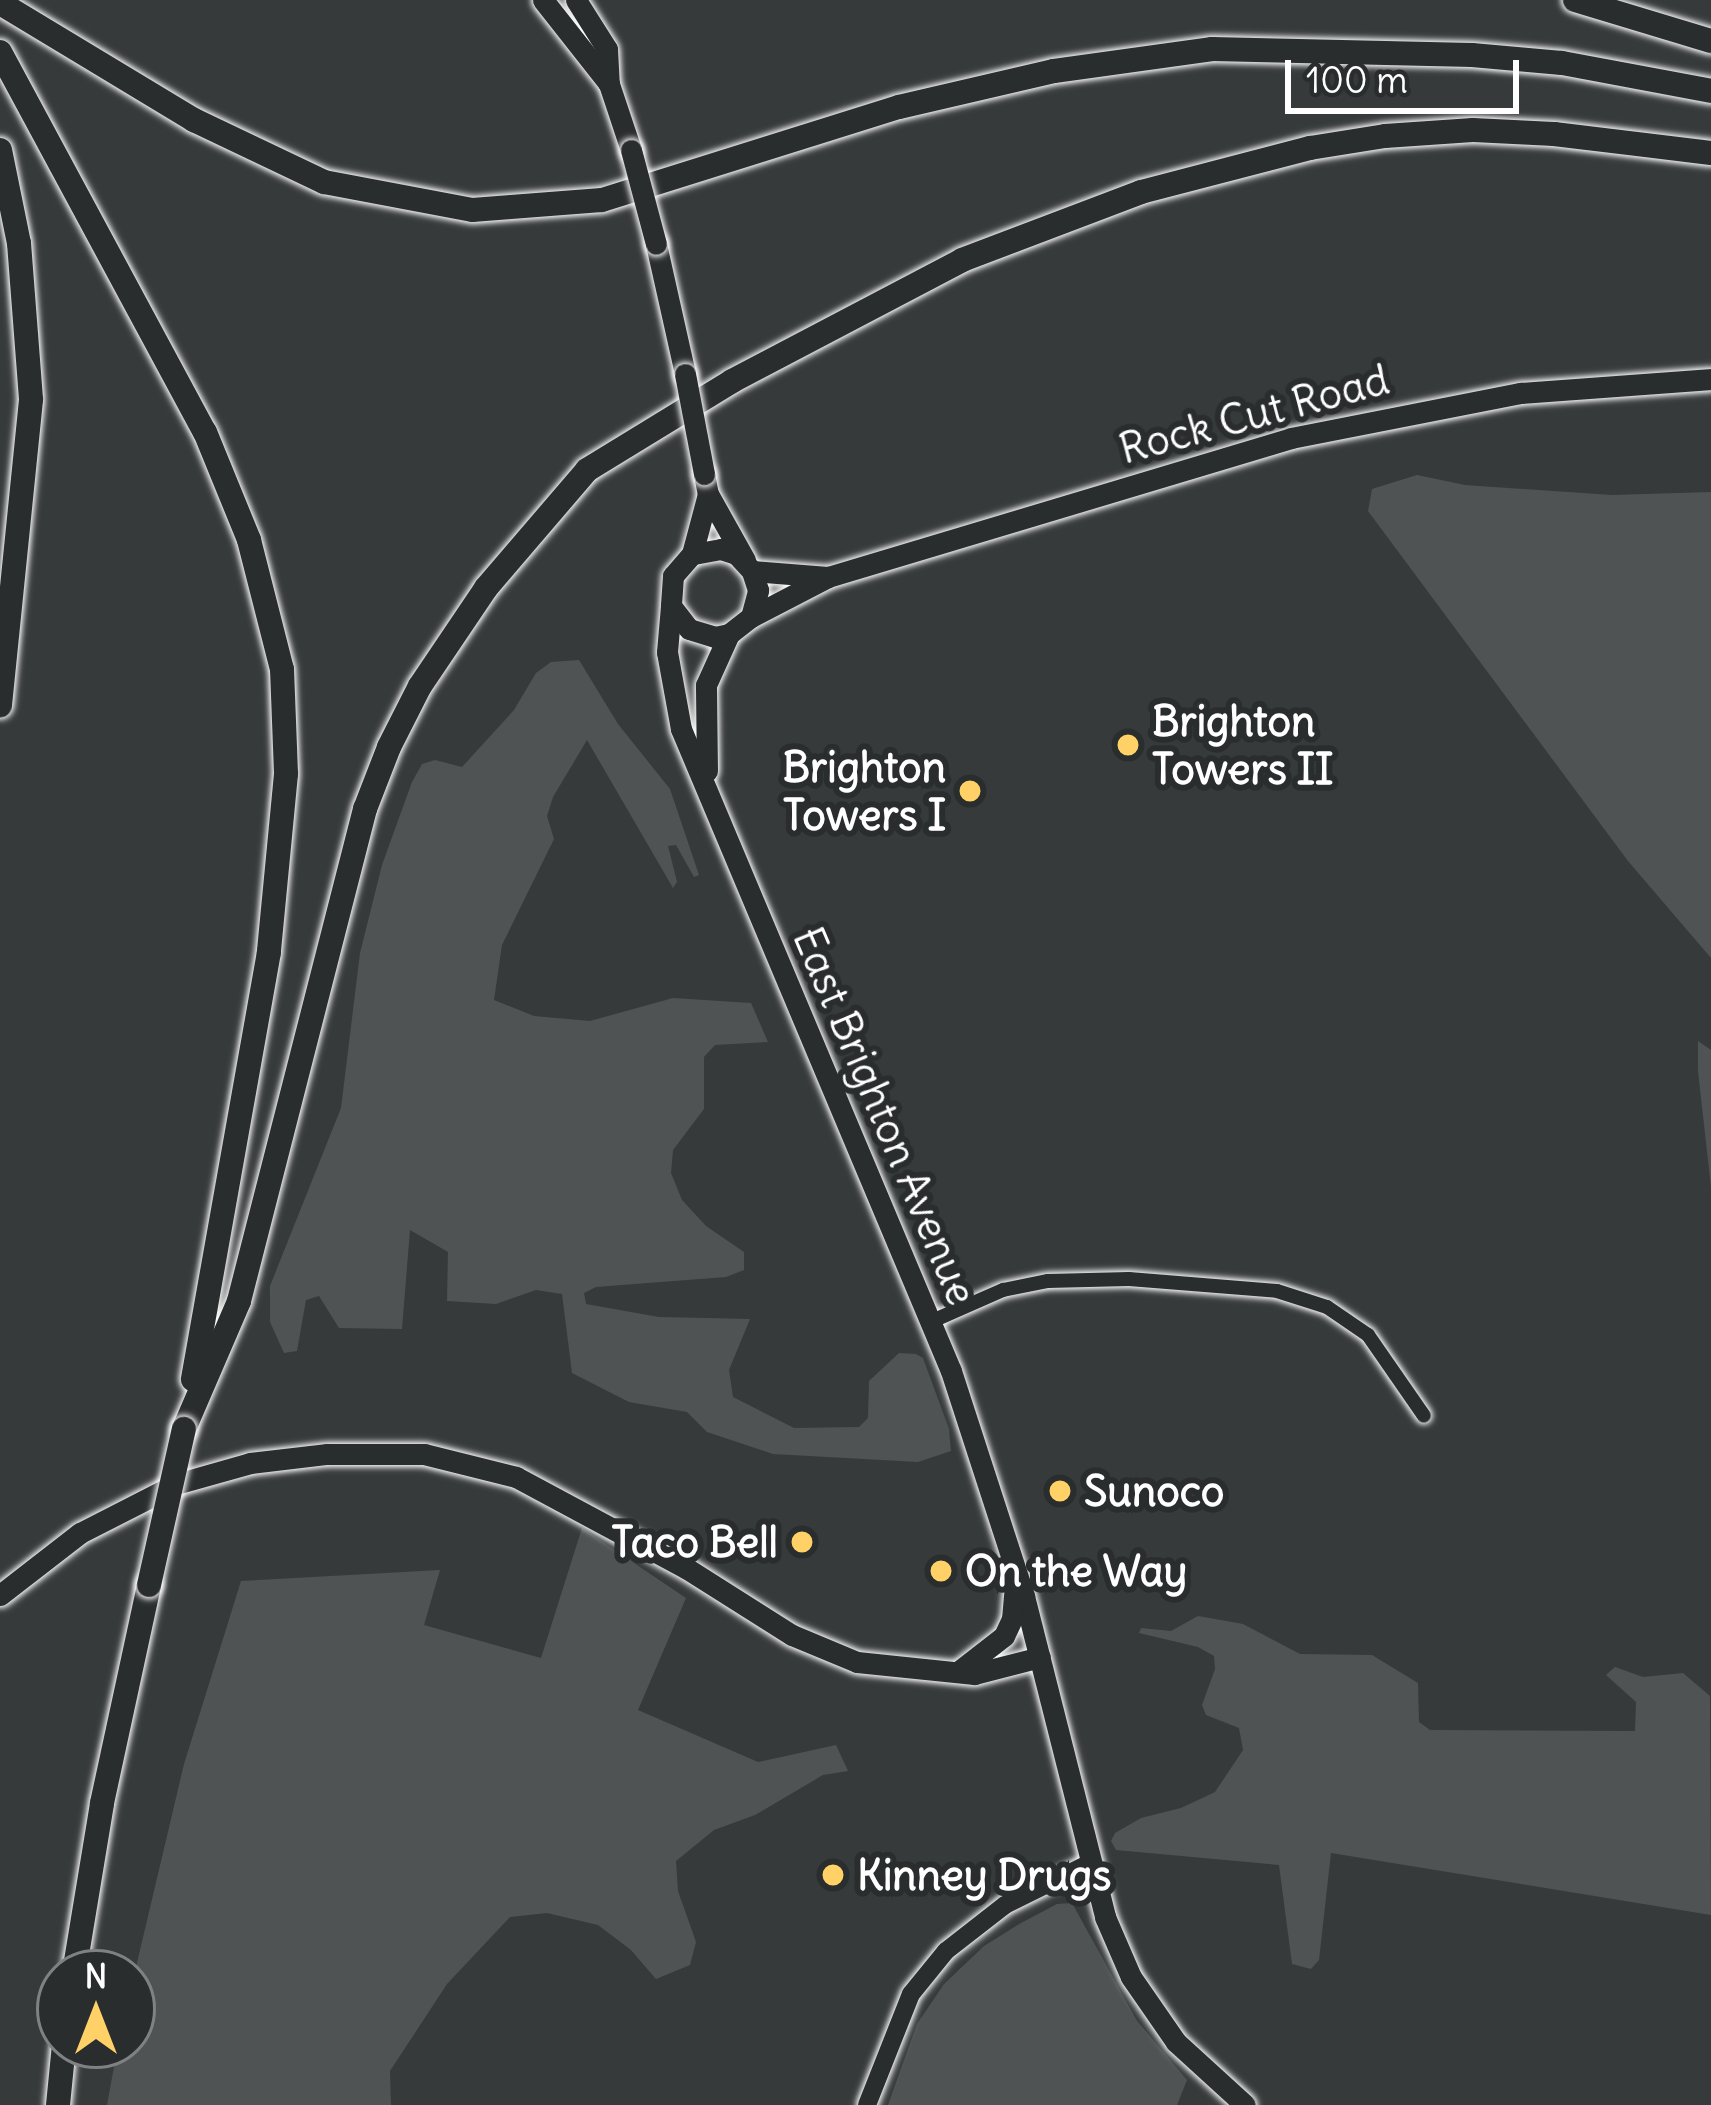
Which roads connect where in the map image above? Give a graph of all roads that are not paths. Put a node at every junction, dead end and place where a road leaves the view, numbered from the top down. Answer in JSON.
{"nodes":[{"id":1,"x":543,"y":0,"type":"edge"},
{"id":2,"x":576,"y":0,"type":"edge"},
{"id":3,"x":1575,"y":0,"type":"edge"},
{"id":4,"x":0,"y":3,"type":"edge"},
{"id":5,"x":1711,"y":41,"type":"edge"},
{"id":6,"x":0,"y":52,"type":"edge"},
{"id":7,"x":609,"y":84,"type":"junction"},
{"id":8,"x":1711,"y":91,"type":"edge"},
{"id":9,"x":0,"y":150,"type":"edge"},
{"id":10,"x":1711,"y":153,"type":"edge"},
{"id":11,"x":1711,"y":380,"type":"edge"},
{"id":12,"x":706,"y":484,"type":"junction"},
{"id":13,"x":692,"y":554,"type":"junction"},
{"id":14,"x":750,"y":567,"type":"junction"},
{"id":15,"x":828,"y":578,"type":"junction"},
{"id":16,"x":671,"y":606,"type":"junction"},
{"id":17,"x":751,"y":616,"type":"junction"},
{"id":18,"x":729,"y":634,"type":"junction"},
{"id":19,"x":0,"y":705,"type":"edge"},
{"id":20,"x":707,"y":784,"type":"junction"},
{"id":21,"x":930,"y":1322,"type":"junction"},
{"id":22,"x":1424,"y":1416,"type":"dead end"},
{"id":23,"x":184,"y":1429,"type":"junction"},
{"id":24,"x":1016,"y":1570,"type":"junction"},
{"id":25,"x":0,"y":1595,"type":"edge"},
{"id":26,"x":1040,"y":1657,"type":"junction"},
{"id":27,"x":957,"y":1673,"type":"junction"},
{"id":28,"x":1088,"y":1864,"type":"junction"},
{"id":29,"x":78,"y":1949,"type":"edge"},
{"id":30,"x":62,"y":2069,"type":"edge"},
{"id":31,"x":58,"y":2105,"type":"edge"},
{"id":32,"x":867,"y":2105,"type":"edge"},
{"id":33,"x":1245,"y":2105,"type":"edge"}],
"edges":[{"from":1,"to":7,"type":"main road"},
{"from":2,"to":7,"type":"main road"},
{"from":3,"to":5,"type":"highway"},
{"from":4,"to":8,"type":"highway"},
{"from":6,"to":23,"type":"highway"},
{"from":7,"to":12,"type":"main road","bridge":true},
{"from":9,"to":19,"type":"highway"},
{"from":10,"to":23,"type":"highway"},
{"from":11,"to":15,"type":"main road","name":"Rock Cut Road"},
{"from":12,"to":13,"type":"main road"},
{"from":12,"to":14,"type":"main road"},
{"from":13,"to":14,"type":"main road"},
{"from":13,"to":16,"type":"main road"},
{"from":14,"to":15,"type":"main road","name":"Rock Cut Road"},
{"from":14,"to":17,"type":"main road"},
{"from":15,"to":17,"type":"main road","name":"Rock Cut Road"},
{"from":16,"to":18,"type":"main road"},
{"from":16,"to":20,"type":"main road","name":"East Brighton Avenue"},
{"from":17,"to":18,"type":"main road"},
{"from":18,"to":20,"type":"main road"},
{"from":20,"to":21,"type":"main road","name":"East Brighton Avenue"},
{"from":21,"to":22,"type":"street"},
{"from":21,"to":24,"type":"main road","name":"East Brighton Avenue"},
{"from":23,"to":29,"type":"highway","bridge":true},
{"from":24,"to":26,"type":"main road","name":"East Brighton Avenue"},
{"from":24,"to":27,"type":"main road"},
{"from":25,"to":27,"type":"main road"},
{"from":26,"to":27,"type":"main road"},
{"from":26,"to":28,"type":"main road","name":"East Brighton Avenue"},
{"from":28,"to":32,"type":"street"},
{"from":28,"to":33,"type":"main road","name":"East Brighton Avenue"},
{"from":30,"to":31,"type":"highway"}]}
